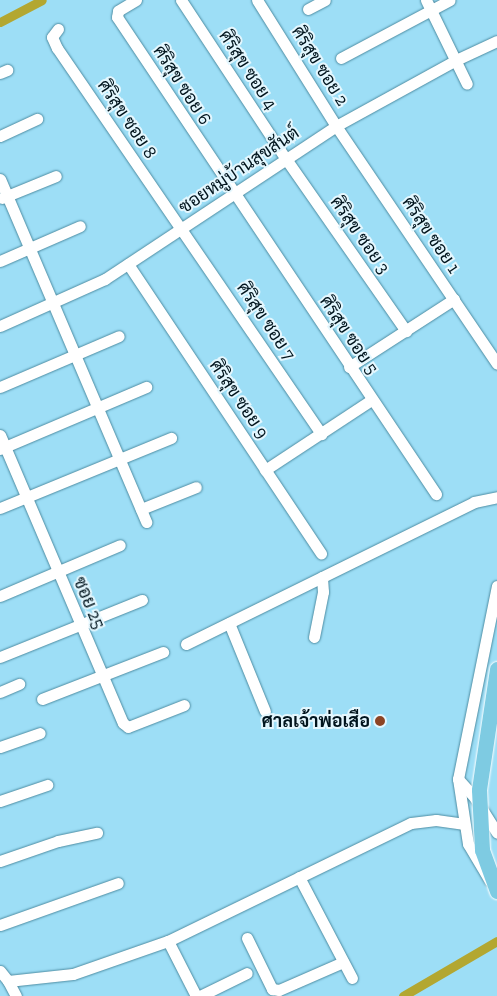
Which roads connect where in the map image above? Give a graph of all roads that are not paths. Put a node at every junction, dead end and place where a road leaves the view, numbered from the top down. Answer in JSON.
{"nodes":[{"id":1,"x":136,"y":0,"type":"edge"},
{"id":2,"x":182,"y":0,"type":"edge"},
{"id":3,"x":257,"y":0,"type":"edge"},
{"id":4,"x":325,"y":0,"type":"edge"},
{"id":5,"x":450,"y":0,"type":"edge"},
{"id":6,"x":428,"y":5,"type":"edge"},
{"id":7,"x":308,"y":9,"type":"dead end"},
{"id":8,"x":58,"y":29,"type":"dead end"},
{"id":9,"x":497,"y":41,"type":"edge"},
{"id":10,"x":341,"y":58,"type":"dead end"},
{"id":11,"x":456,"y":60,"type":"junction"},
{"id":12,"x":467,"y":84,"type":"dead end"},
{"id":13,"x":37,"y":119,"type":"dead end"},
{"id":14,"x":336,"y":126,"type":"junction"},
{"id":15,"x":0,"y":136,"type":"edge"},
{"id":16,"x":286,"y":159,"type":"junction"},
{"id":17,"x":56,"y":176,"type":"dead end"},
{"id":18,"x":0,"y":179,"type":"edge"},
{"id":19,"x":234,"y":195,"type":"junction"},
{"id":20,"x":4,"y":197,"type":"edge"},
{"id":21,"x":80,"y":226,"type":"dead end"},
{"id":22,"x":181,"y":229,"type":"junction"},
{"id":23,"x":29,"y":248,"type":"junction"},
{"id":24,"x":0,"y":262,"type":"edge"},
{"id":25,"x":128,"y":264,"type":"junction"},
{"id":26,"x":454,"y":299,"type":"junction"},
{"id":27,"x":52,"y":305,"type":"junction"},
{"id":28,"x":0,"y":326,"type":"edge"},
{"id":29,"x":406,"y":331,"type":"junction"},
{"id":30,"x":119,"y":336,"type":"dead end"},
{"id":31,"x":77,"y":354,"type":"junction"},
{"id":32,"x":497,"y":364,"type":"edge"},
{"id":33,"x":350,"y":367,"type":"junction"},
{"id":34,"x":0,"y":387,"type":"edge"},
{"id":35,"x":146,"y":387,"type":"dead end"},
{"id":36,"x":371,"y":400,"type":"junction"},
{"id":37,"x":98,"y":405,"type":"junction"},
{"id":38,"x":321,"y":434,"type":"junction"},
{"id":39,"x":0,"y":435,"type":"edge"},
{"id":40,"x":171,"y":438,"type":"dead end"},
{"id":41,"x":3,"y":448,"type":"edge"},
{"id":42,"x":120,"y":458,"type":"junction"},
{"id":43,"x":265,"y":470,"type":"junction"},
{"id":44,"x":196,"y":487,"type":"dead end"},
{"id":45,"x":436,"y":494,"type":"dead end"},
{"id":46,"x":497,"y":497,"type":"edge"},
{"id":47,"x":26,"y":498,"type":"junction"},
{"id":48,"x":0,"y":508,"type":"edge"},
{"id":49,"x":141,"y":508,"type":"junction"},
{"id":50,"x":146,"y":522,"type":"dead end"},
{"id":51,"x":120,"y":545,"type":"dead end"},
{"id":52,"x":321,"y":552,"type":"dead end"},
{"id":53,"x":57,"y":573,"type":"junction"},
{"id":54,"x":322,"y":577,"type":"junction"},
{"id":55,"x":497,"y":586,"type":"edge"},
{"id":56,"x":1,"y":594,"type":"edge"},
{"id":57,"x":142,"y":600,"type":"dead end"},
{"id":58,"x":229,"y":624,"type":"junction"},
{"id":59,"x":80,"y":625,"type":"junction"},
{"id":60,"x":314,"y":637,"type":"dead end"},
{"id":61,"x":186,"y":644,"type":"dead end"},
{"id":62,"x":163,"y":652,"type":"dead end"},
{"id":63,"x":0,"y":657,"type":"edge"},
{"id":64,"x":497,"y":669,"type":"edge"},
{"id":65,"x":101,"y":675,"type":"junction"},
{"id":66,"x":19,"y":684,"type":"dead end"},
{"id":67,"x":0,"y":692,"type":"edge"},
{"id":68,"x":42,"y":699,"type":"dead end"},
{"id":69,"x":184,"y":705,"type":"dead end"},
{"id":70,"x":266,"y":712,"type":"dead end"},
{"id":71,"x":40,"y":733,"type":"dead end"},
{"id":72,"x":0,"y":747,"type":"edge"},
{"id":73,"x":458,"y":779,"type":"junction"},
{"id":74,"x":47,"y":785,"type":"dead end"},
{"id":75,"x":0,"y":801,"type":"edge"},
{"id":76,"x":463,"y":824,"type":"junction"},
{"id":77,"x":97,"y":833,"type":"dead end"},
{"id":78,"x":497,"y":833,"type":"edge"},
{"id":79,"x":0,"y":860,"type":"edge"},
{"id":80,"x":299,"y":878,"type":"junction"},
{"id":81,"x":118,"y":882,"type":"dead end"},
{"id":82,"x":497,"y":889,"type":"edge"},
{"id":83,"x":0,"y":925,"type":"edge"},
{"id":84,"x":247,"y":938,"type":"dead end"},
{"id":85,"x":168,"y":941,"type":"junction"},
{"id":86,"x":343,"y":962,"type":"junction"},
{"id":87,"x":247,"y":972,"type":"dead end"},
{"id":88,"x":2,"y":975,"type":"edge"},
{"id":89,"x":352,"y":978,"type":"dead end"},
{"id":90,"x":16,"y":996,"type":"edge"},
{"id":91,"x":196,"y":996,"type":"edge"},
{"id":92,"x":200,"y":996,"type":"edge"}],
"edges":[{"from":1,"to":19,"type":"street","name":"ศิริสุข ซอย 6"},
{"from":2,"to":16,"type":"street","name":"ศิริสุข ซอย 4"},
{"from":3,"to":14,"type":"street","name":"ศิริสุข ซอย 2"},
{"from":4,"to":7,"type":"street"},
{"from":5,"to":6,"type":"street"},
{"from":6,"to":10,"type":"street"},
{"from":6,"to":11,"type":"street"},
{"from":8,"to":22,"type":"street","name":"ศิริสุข ซอย 8"},
{"from":9,"to":11,"type":"street","name":"ซอยหมู่บ้านสุขสันต์"},
{"from":11,"to":12,"type":"street"},
{"from":11,"to":14,"type":"street","name":"ซอยหมู่บ้านสุขสันต์"},
{"from":13,"to":15,"type":"street"},
{"from":14,"to":16,"type":"street","name":"ซอยหมู่บ้านสุขสันต์"},
{"from":14,"to":26,"type":"street","name":"ศิริสุข ซอย 1"},
{"from":16,"to":19,"type":"street","name":"ซอยหมู่บ้านสุขสันต์"},
{"from":16,"to":29,"type":"street","name":"ศิริสุข ซอย 3"},
{"from":17,"to":20,"type":"street"},
{"from":18,"to":20,"type":"street"},
{"from":19,"to":22,"type":"street","name":"ซอยหมู่บ้านสุขสันต์"},
{"from":19,"to":33,"type":"street","name":"ศิริสุข ซอย 5"},
{"from":20,"to":23,"type":"street"},
{"from":21,"to":23,"type":"street"},
{"from":22,"to":25,"type":"street","name":"ซอยหมู่บ้านสุขสันต์"},
{"from":22,"to":38,"type":"street","name":"ศิริสุข ซอย 7"},
{"from":23,"to":24,"type":"street"},
{"from":23,"to":27,"type":"street"},
{"from":25,"to":27,"type":"street","name":"ซอยหมู่บ้านสุขสันต์"},
{"from":25,"to":43,"type":"street","name":"ศิริสุข ซอย 9"},
{"from":26,"to":29,"type":"street"},
{"from":26,"to":32,"type":"street","name":"ศิริสุข ซอย 1"},
{"from":27,"to":28,"type":"street","name":"ซอยหมู่บ้านสุขสันต์"},
{"from":27,"to":31,"type":"street"},
{"from":29,"to":33,"type":"street"},
{"from":30,"to":31,"type":"street"},
{"from":31,"to":34,"type":"street"},
{"from":31,"to":37,"type":"street"},
{"from":33,"to":36,"type":"street","name":"ศิริสุข ซอย 5"},
{"from":35,"to":37,"type":"street"},
{"from":36,"to":38,"type":"street"},
{"from":36,"to":45,"type":"street","name":"ศิริสุข ซอย 5"},
{"from":37,"to":41,"type":"street"},
{"from":37,"to":42,"type":"street"},
{"from":38,"to":43,"type":"street"},
{"from":39,"to":41,"type":"street","name":"ซอย 25"},
{"from":40,"to":42,"type":"street"},
{"from":41,"to":47,"type":"street","name":"ซอย 25"},
{"from":42,"to":47,"type":"street"},
{"from":42,"to":49,"type":"street"},
{"from":43,"to":52,"type":"street","name":"ศิริสุข ซอย 9"},
{"from":44,"to":49,"type":"street"},
{"from":46,"to":54,"type":"street"},
{"from":47,"to":48,"type":"street"},
{"from":47,"to":53,"type":"street","name":"ซอย 25"},
{"from":49,"to":50,"type":"street"},
{"from":51,"to":53,"type":"street"},
{"from":53,"to":56,"type":"street"},
{"from":53,"to":59,"type":"street","name":"ซอย 25"},
{"from":54,"to":58,"type":"street"},
{"from":54,"to":60,"type":"street"},
{"from":55,"to":73,"type":"street"},
{"from":57,"to":59,"type":"street"},
{"from":58,"to":61,"type":"street"},
{"from":58,"to":70,"type":"street"},
{"from":59,"to":63,"type":"street"},
{"from":59,"to":65,"type":"street","name":"ซอย 25"},
{"from":62,"to":65,"type":"street"},
{"from":64,"to":82,"type":"main road","bridge":true},
{"from":65,"to":68,"type":"street"},
{"from":65,"to":69,"type":"street","name":"ซอย 25"},
{"from":66,"to":67,"type":"street"},
{"from":71,"to":72,"type":"street"},
{"from":73,"to":76,"type":"street"},
{"from":73,"to":78,"type":"street"},
{"from":74,"to":75,"type":"street"},
{"from":76,"to":80,"type":"street"},
{"from":76,"to":82,"type":"street"},
{"from":77,"to":79,"type":"street"},
{"from":80,"to":85,"type":"street"},
{"from":80,"to":86,"type":"street"},
{"from":81,"to":83,"type":"street"},
{"from":84,"to":86,"type":"street"},
{"from":85,"to":88,"type":"street"},
{"from":85,"to":91,"type":"street"},
{"from":86,"to":89,"type":"street"},
{"from":87,"to":92,"type":"street"},
{"from":88,"to":90,"type":"street"}]}
